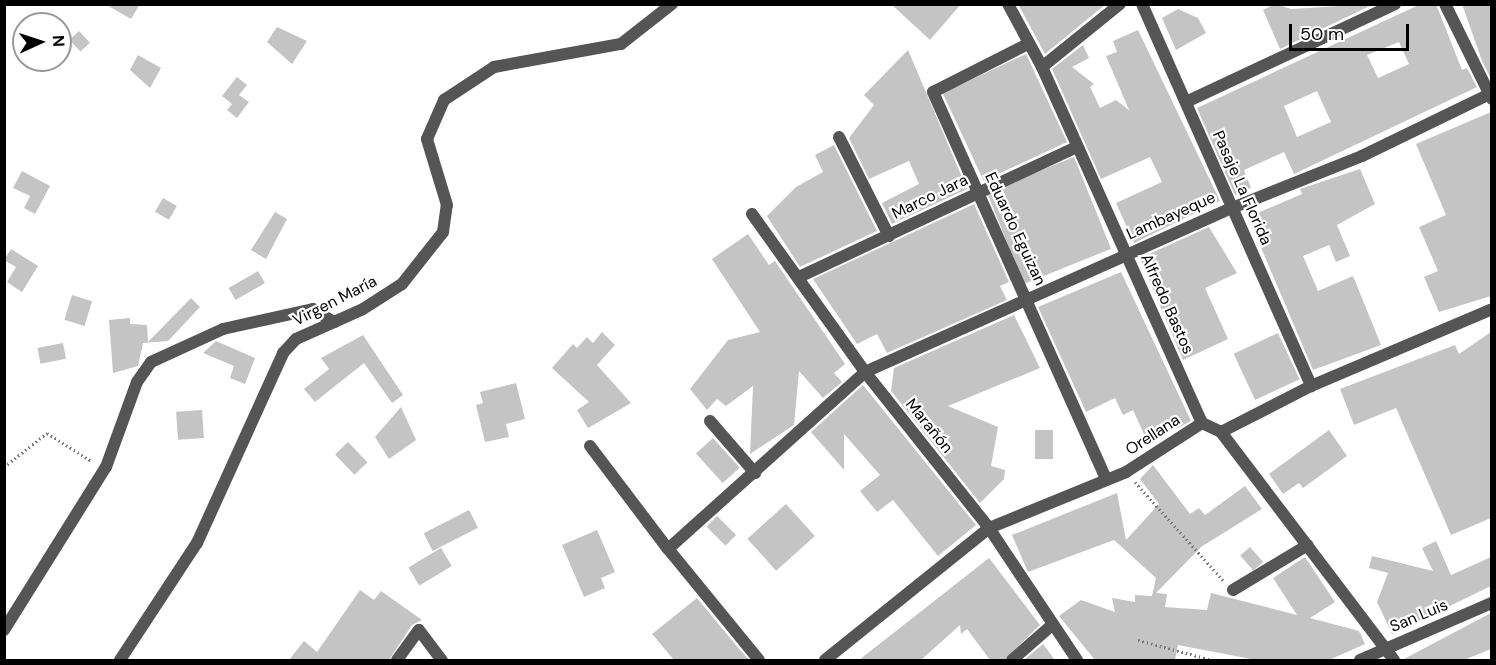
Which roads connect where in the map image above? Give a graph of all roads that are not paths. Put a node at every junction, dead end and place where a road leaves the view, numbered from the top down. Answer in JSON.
{"nodes":[{"id":1,"x":672,"y":4,"type":"edge"},
{"id":2,"x":1008,"y":4,"type":"edge"},
{"id":3,"x":1120,"y":4,"type":"edge"},
{"id":4,"x":1142,"y":4,"type":"edge"},
{"id":5,"x":1395,"y":4,"type":"edge"},
{"id":6,"x":1445,"y":4,"type":"edge"},
{"id":7,"x":1028,"y":44,"type":"junction"},
{"id":8,"x":1042,"y":67,"type":"junction"},
{"id":9,"x":1491,"y":96,"type":"edge"},
{"id":10,"x":1186,"y":102,"type":"junction"},
{"id":11,"x":840,"y":137,"type":"dead end"},
{"id":12,"x":1076,"y":147,"type":"junction"},
{"id":13,"x":980,"y":191,"type":"junction"},
{"id":14,"x":1232,"y":208,"type":"junction"},
{"id":15,"x":752,"y":214,"type":"dead end"},
{"id":16,"x":889,"y":236,"type":"junction"},
{"id":17,"x":1126,"y":254,"type":"junction"},
{"id":18,"x":799,"y":277,"type":"junction"},
{"id":19,"x":1030,"y":302,"type":"junction"},
{"id":20,"x":1491,"y":309,"type":"edge"},
{"id":21,"x":334,"y":322,"type":"junction"},
{"id":22,"x":865,"y":372,"type":"junction"},
{"id":23,"x":1311,"y":386,"type":"junction"},
{"id":24,"x":710,"y":421,"type":"dead end"},
{"id":25,"x":1202,"y":423,"type":"junction"},
{"id":26,"x":1221,"y":432,"type":"junction"},
{"id":27,"x":590,"y":446,"type":"dead end"},
{"id":28,"x":755,"y":473,"type":"junction"},
{"id":29,"x":1105,"y":477,"type":"junction"},
{"id":30,"x":989,"y":528,"type":"junction"},
{"id":31,"x":1308,"y":545,"type":"junction"},
{"id":32,"x":668,"y":549,"type":"junction"},
{"id":33,"x":1233,"y":590,"type":"road end"},
{"id":34,"x":1491,"y":603,"type":"edge"},
{"id":35,"x":1051,"y":626,"type":"junction"},
{"id":36,"x":4,"y":630,"type":"edge"},
{"id":37,"x":1385,"y":649,"type":"junction"},
{"id":38,"x":120,"y":660,"type":"edge"},
{"id":39,"x":397,"y":660,"type":"edge"},
{"id":40,"x":442,"y":660,"type":"edge"},
{"id":41,"x":759,"y":660,"type":"edge"},
{"id":42,"x":825,"y":660,"type":"edge"},
{"id":43,"x":1012,"y":660,"type":"edge"},
{"id":44,"x":1077,"y":660,"type":"edge"},
{"id":45,"x":1360,"y":660,"type":"edge"},
{"id":46,"x":1394,"y":660,"type":"edge"}],
"edges":[{"from":1,"to":21,"type":"street","name":"Virgen María"},
{"from":2,"to":7,"type":"street","name":"Alfredo Bastos"},
{"from":3,"to":8,"type":"street"},
{"from":4,"to":10,"type":"street","name":"Pasaje La Florida"},
{"from":5,"to":10,"type":"street"},
{"from":6,"to":9,"type":"street"},
{"from":7,"to":8,"type":"street","name":"Alfredo Bastos"},
{"from":7,"to":13,"type":"street","name":"Eduardo Eguizan"},
{"from":8,"to":12,"type":"street","name":"Alfredo Bastos"},
{"from":9,"to":14,"type":"street","name":"Lambayeque"},
{"from":10,"to":14,"type":"street","name":"Pasaje La Florida"},
{"from":11,"to":16,"type":"street"},
{"from":12,"to":13,"type":"street","name":"Marco Jara"},
{"from":12,"to":17,"type":"street","name":"Alfredo Bastos"},
{"from":13,"to":16,"type":"street","name":"Marco Jara"},
{"from":13,"to":19,"type":"street","name":"Eduardo Eguizan"},
{"from":14,"to":17,"type":"street","name":"Lambayeque"},
{"from":14,"to":23,"type":"street","name":"Pasaje La Florida"},
{"from":15,"to":18,"type":"street","name":"Marañón"},
{"from":16,"to":18,"type":"street","name":"Marco Jara"},
{"from":17,"to":19,"type":"street","name":"Lambayeque"},
{"from":17,"to":25,"type":"street","name":"Alfredo Bastos"},
{"from":18,"to":22,"type":"street","name":"Marañón"},
{"from":19,"to":22,"type":"street","name":"Lambayeque"},
{"from":19,"to":29,"type":"street","name":"Eduardo Eguizan"},
{"from":20,"to":23,"type":"street"},
{"from":21,"to":36,"type":"street"},
{"from":21,"to":38,"type":"street","name":"Virgen María"},
{"from":22,"to":28,"type":"street","name":"Lambayeque"},
{"from":22,"to":30,"type":"street","name":"Marañón"},
{"from":23,"to":26,"type":"street"},
{"from":24,"to":28,"type":"street"},
{"from":25,"to":26,"type":"street","name":"Orellana"},
{"from":25,"to":29,"type":"street","name":"Orellana"},
{"from":26,"to":31,"type":"street"},
{"from":27,"to":32,"type":"street"},
{"from":28,"to":32,"type":"street","name":"Lambayeque"},
{"from":29,"to":30,"type":"street","name":"Orellana"},
{"from":30,"to":35,"type":"street","name":"Marañón"},
{"from":30,"to":42,"type":"street","name":"Orellana"},
{"from":31,"to":33,"type":"street"},
{"from":31,"to":37,"type":"street"},
{"from":32,"to":41,"type":"street"},
{"from":34,"to":37,"type":"street","name":"San Luis"},
{"from":35,"to":43,"type":"street"},
{"from":35,"to":44,"type":"street","name":"Marañón"},
{"from":37,"to":45,"type":"street","name":"San Luis"},
{"from":37,"to":46,"type":"street"},
{"from":39,"to":40,"type":"street"}]}
